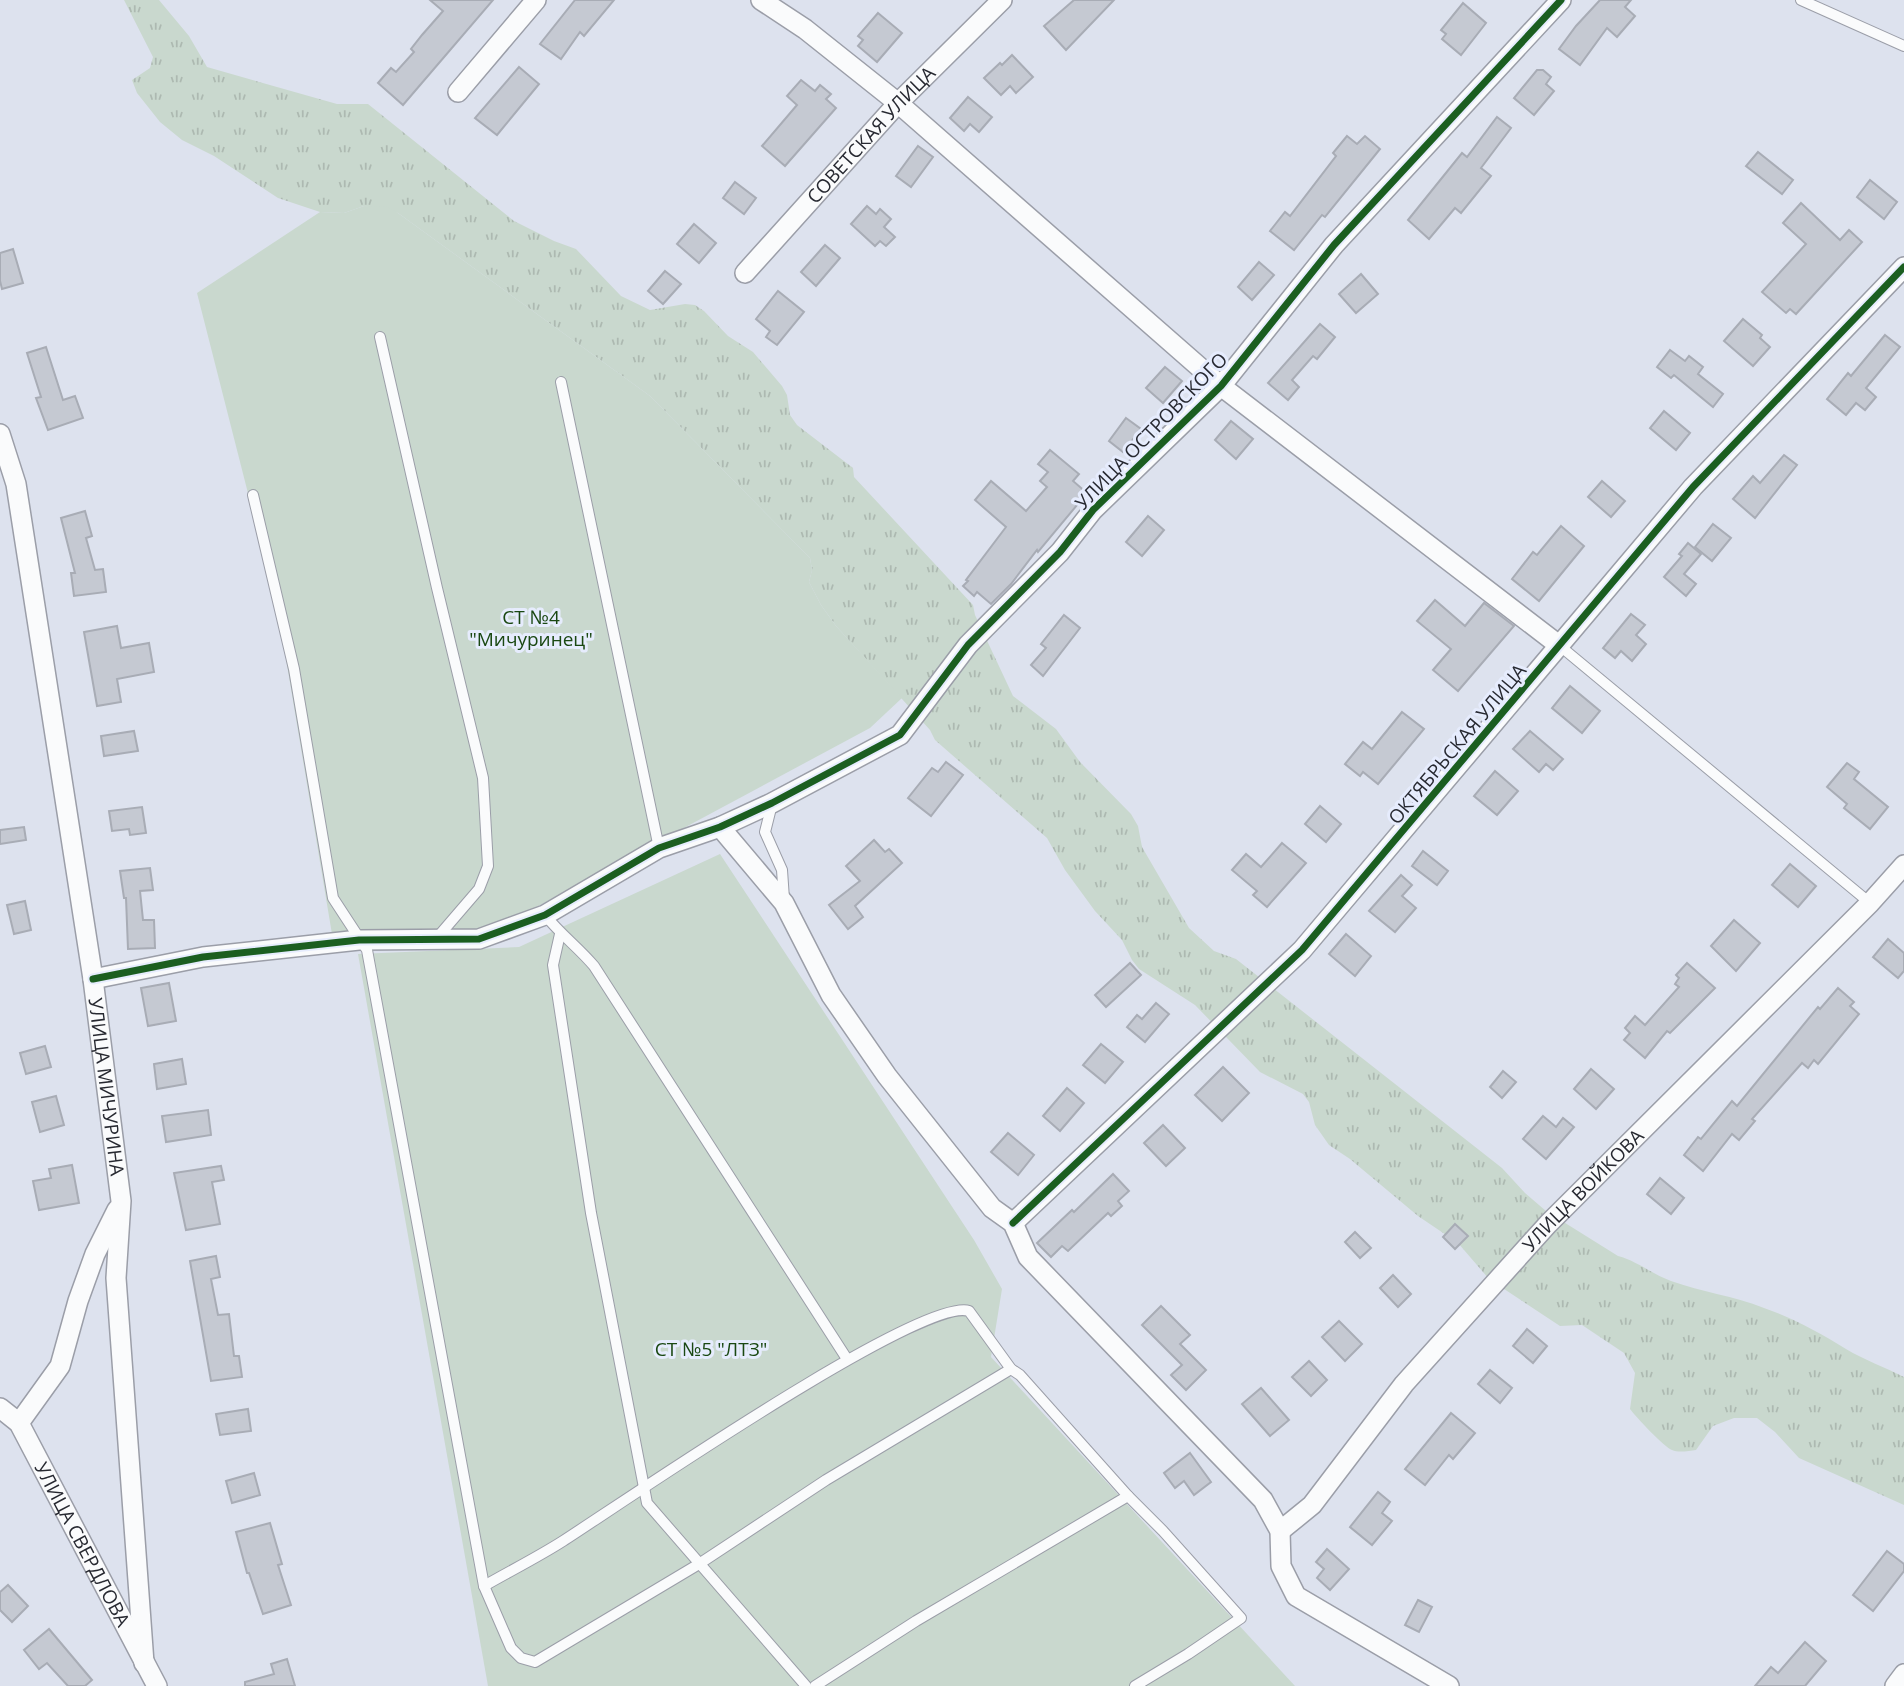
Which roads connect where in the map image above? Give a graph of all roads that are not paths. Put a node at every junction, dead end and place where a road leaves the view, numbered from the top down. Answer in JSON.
{"nodes":[{"id":1,"x":536,"y":0,"type":"edge"},
{"id":2,"x":761,"y":0,"type":"edge"},
{"id":3,"x":1002,"y":0,"type":"edge"},
{"id":4,"x":1561,"y":0,"type":"edge"},
{"id":5,"x":1801,"y":0,"type":"edge"},
{"id":6,"x":1904,"y":46,"type":"edge"},
{"id":7,"x":458,"y":92,"type":"dead end"},
{"id":8,"x":898,"y":103,"type":"junction"},
{"id":9,"x":1904,"y":267,"type":"edge"},
{"id":10,"x":745,"y":273,"type":"dead end"},
{"id":11,"x":380,"y":337,"type":"dead end"},
{"id":12,"x":561,"y":382,"type":"dead end"},
{"id":13,"x":1221,"y":386,"type":"junction"},
{"id":14,"x":0,"y":434,"type":"edge"},
{"id":15,"x":253,"y":495,"type":"dead end"},
{"id":16,"x":1560,"y":646,"type":"junction"},
{"id":17,"x":772,"y":803,"type":"junction"},
{"id":18,"x":720,"y":827,"type":"junction"},
{"id":19,"x":659,"y":848,"type":"junction"},
{"id":20,"x":1904,"y":866,"type":"edge"},
{"id":21,"x":785,"y":903,"type":"junction"},
{"id":22,"x":1870,"y":903,"type":"junction"},
{"id":23,"x":545,"y":915,"type":"junction"},
{"id":24,"x":560,"y":934,"type":"junction"},
{"id":25,"x":436,"y":939,"type":"junction"},
{"id":26,"x":359,"y":940,"type":"junction"},
{"id":27,"x":93,"y":979,"type":"junction"},
{"id":28,"x":121,"y":1201,"type":"junction"},
{"id":29,"x":1013,"y":1223,"type":"junction"},
{"id":30,"x":847,"y":1359,"type":"junction"},
{"id":31,"x":1011,"y":1369,"type":"junction"},
{"id":32,"x":0,"y":1408,"type":"edge"},
{"id":33,"x":19,"y":1423,"type":"junction"},
{"id":34,"x":643,"y":1486,"type":"junction"},
{"id":35,"x":1128,"y":1496,"type":"junction"},
{"id":36,"x":1280,"y":1531,"type":"junction"},
{"id":37,"x":699,"y":1564,"type":"junction"},
{"id":38,"x":484,"y":1586,"type":"junction"},
{"id":39,"x":144,"y":1663,"type":"junction"},
{"id":40,"x":1904,"y":1674,"type":"edge"},
{"id":41,"x":157,"y":1686,"type":"edge"},
{"id":42,"x":806,"y":1686,"type":"edge"},
{"id":43,"x":815,"y":1686,"type":"edge"},
{"id":44,"x":1135,"y":1686,"type":"edge"},
{"id":45,"x":1449,"y":1686,"type":"edge"},
{"id":46,"x":1895,"y":1686,"type":"edge"}],
"edges":[{"from":1,"to":7,"type":"street"},
{"from":2,"to":8,"type":"street"},
{"from":3,"to":8,"type":"street","name":"СОВЕТСКАЯ УЛИЦА"},
{"from":4,"to":13,"type":"street","name":"УЛИЦА ОСТРОВСКОГО"},
{"from":5,"to":6,"type":"lane"},
{"from":8,"to":10,"type":"street","name":"СОВЕТСКАЯ УЛИЦА"},
{"from":8,"to":13,"type":"street"},
{"from":9,"to":16,"type":"street","name":"ОКТЯБРЬСКАЯ УЛИЦА"},
{"from":11,"to":25,"type":"lane"},
{"from":12,"to":19,"type":"lane"},
{"from":13,"to":16,"type":"street"},
{"from":13,"to":17,"type":"street","name":"УЛИЦА ОСТРОВСКОГО"},
{"from":14,"to":27,"type":"street","name":"УЛИЦА МИЧУРИНА"},
{"from":15,"to":26,"type":"lane"},
{"from":16,"to":22,"type":"lane"},
{"from":16,"to":29,"type":"street","name":"ОКТЯБРЬСКАЯ УЛИЦА"},
{"from":17,"to":18,"type":"street","name":"УЛИЦА ОСТРОВСКОГО"},
{"from":17,"to":21,"type":"lane"},
{"from":18,"to":19,"type":"street","name":"УЛИЦА ОСТРОВСКОГО"},
{"from":18,"to":21,"type":"street"},
{"from":19,"to":23,"type":"street","name":"УЛИЦА ОСТРОВСКОГО"},
{"from":20,"to":22,"type":"street","name":"УЛИЦА ВОЙКОВА"},
{"from":21,"to":29,"type":"street"},
{"from":22,"to":36,"type":"street","name":"УЛИЦА ВОЙКОВА"},
{"from":23,"to":24,"type":"lane"},
{"from":23,"to":25,"type":"street","name":"УЛИЦА ОСТРОВСКОГО"},
{"from":24,"to":30,"type":"lane"},
{"from":24,"to":34,"type":"lane"},
{"from":25,"to":26,"type":"street","name":"УЛИЦА ОСТРОВСКОГО"},
{"from":26,"to":27,"type":"street","name":"УЛИЦА ОСТРОВСКОГО"},
{"from":26,"to":38,"type":"lane"},
{"from":27,"to":28,"type":"street","name":"УЛИЦА МИЧУРИНА"},
{"from":28,"to":33,"type":"street"},
{"from":28,"to":39,"type":"street","name":"УЛИЦА МИЧУРИНА"},
{"from":29,"to":36,"type":"street"},
{"from":30,"to":31,"type":"lane"},
{"from":30,"to":34,"type":"lane"},
{"from":31,"to":35,"type":"lane"},
{"from":31,"to":37,"type":"lane"},
{"from":32,"to":33,"type":"street","name":"УЛИЦА СВЕРДЛОВА"},
{"from":33,"to":39,"type":"street","name":"УЛИЦА СВЕРДЛОВА"},
{"from":34,"to":37,"type":"lane"},
{"from":34,"to":38,"type":"lane"},
{"from":35,"to":43,"type":"lane"},
{"from":35,"to":44,"type":"lane"},
{"from":36,"to":45,"type":"street"},
{"from":37,"to":38,"type":"lane"},
{"from":37,"to":42,"type":"lane"},
{"from":39,"to":41,"type":"street","name":"УЛИЦА СВЕРДЛОВА"},
{"from":40,"to":46,"type":"street"}]}
